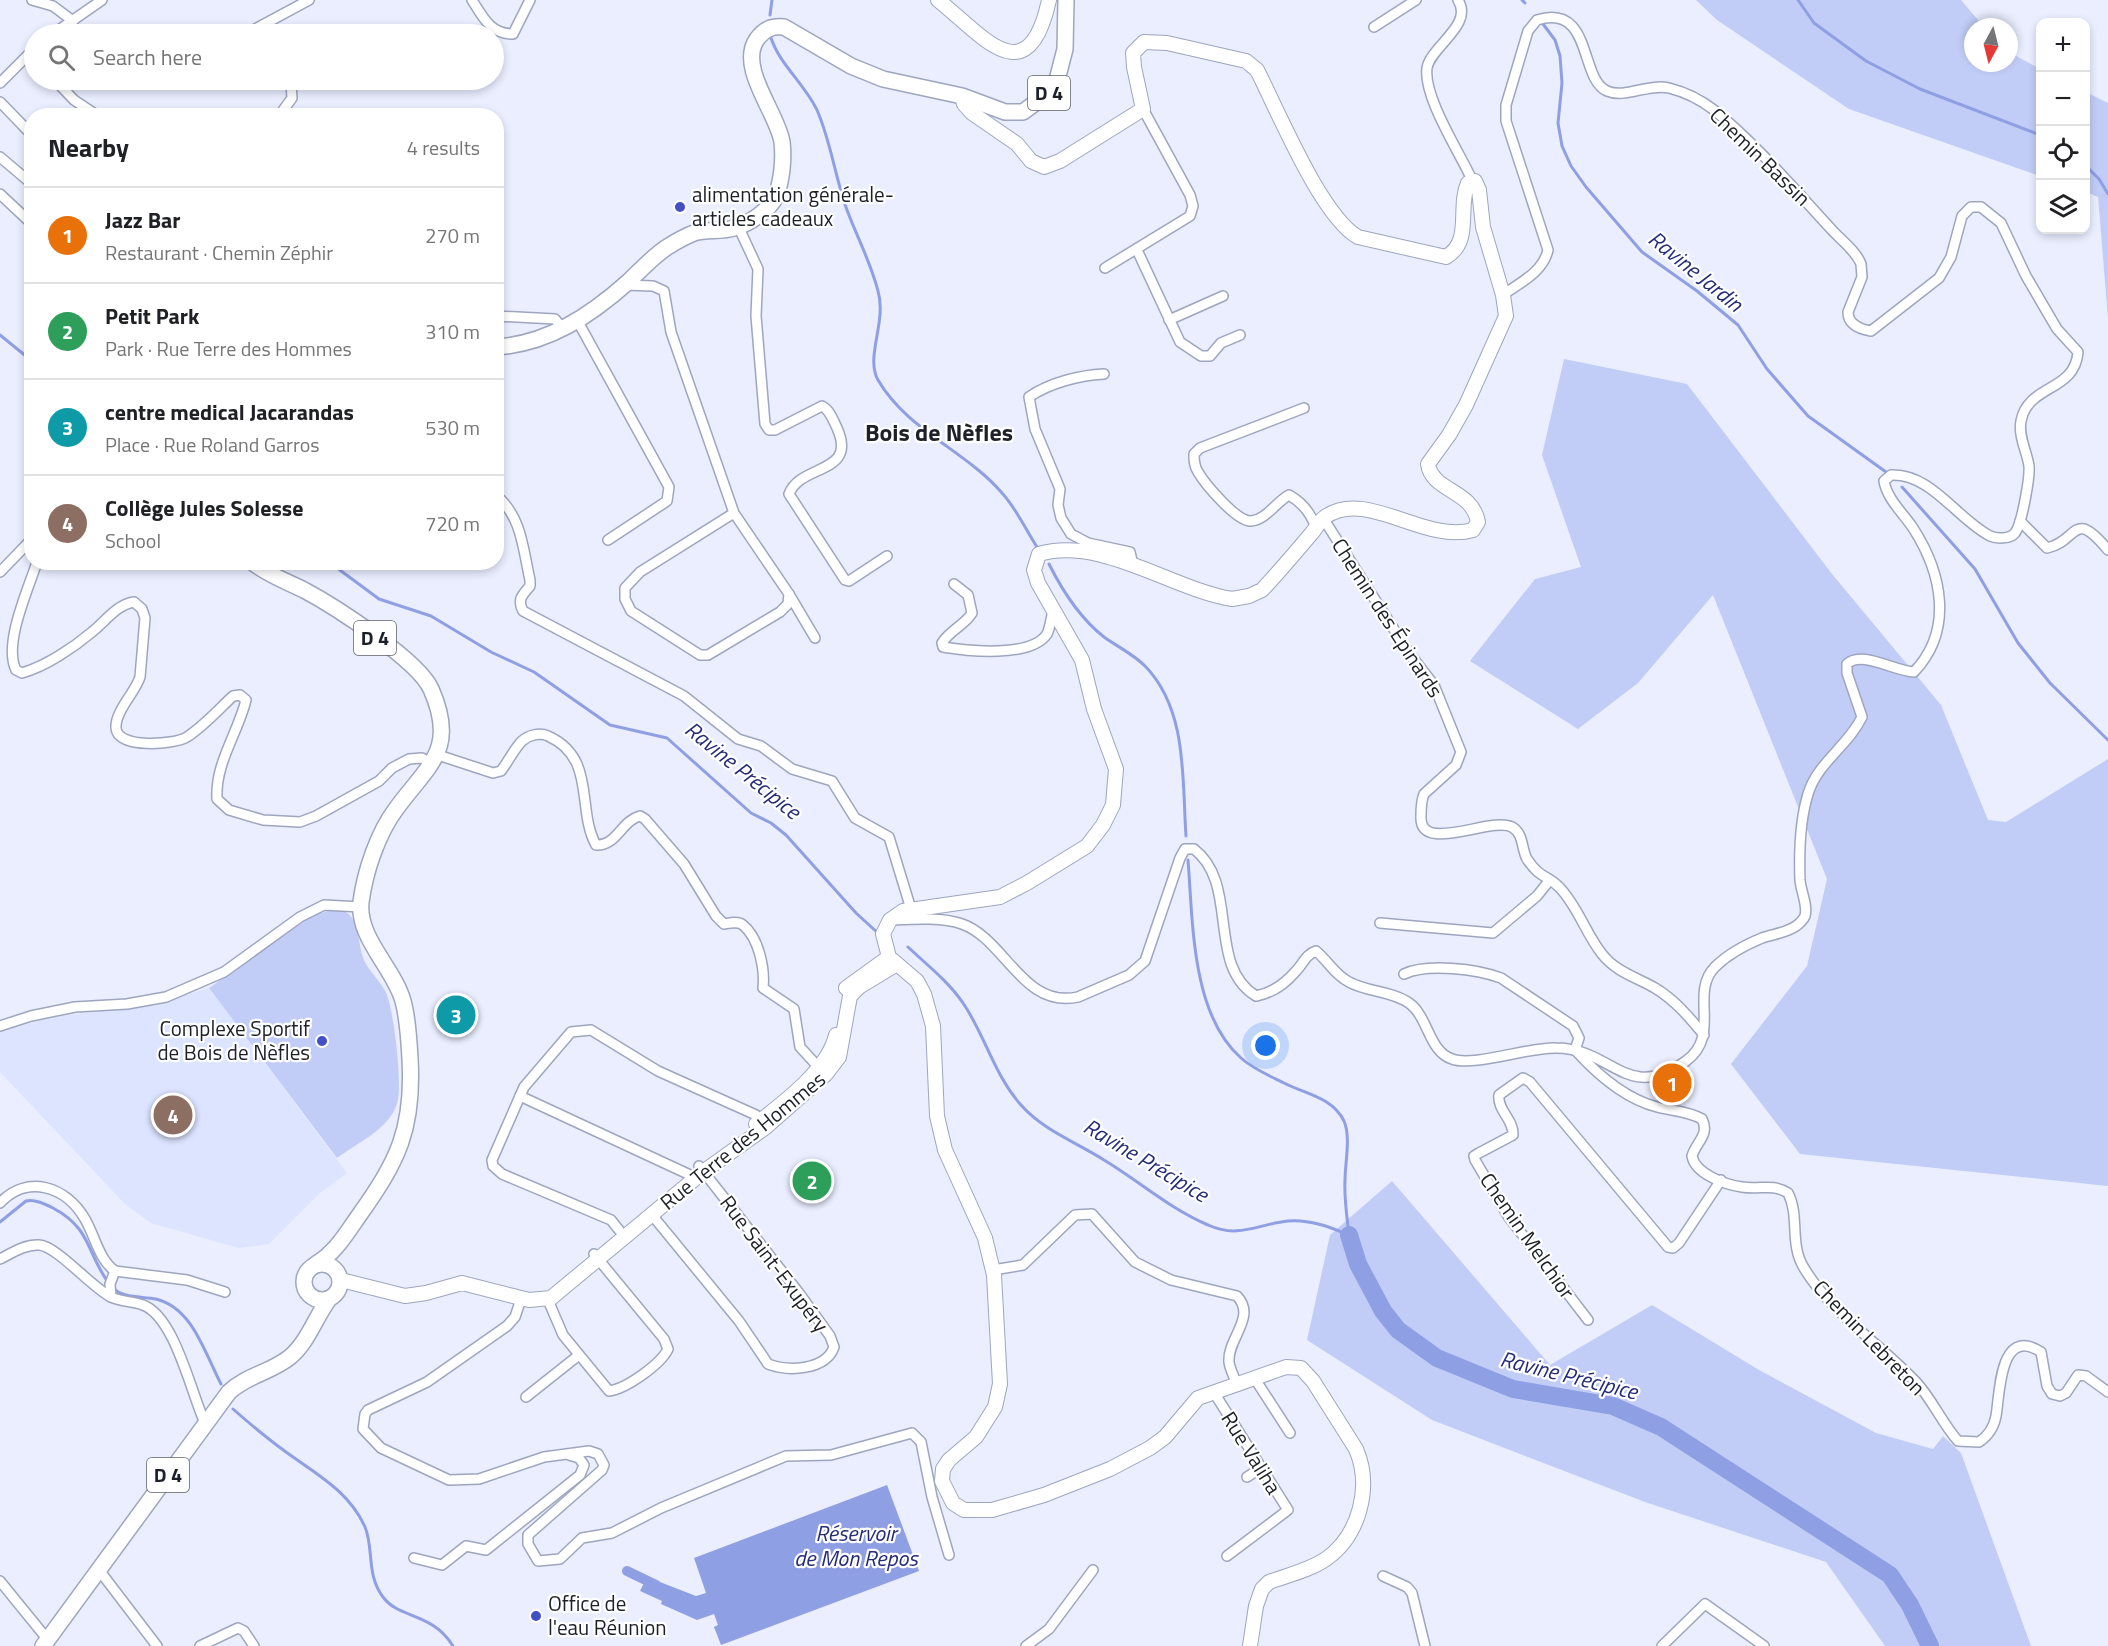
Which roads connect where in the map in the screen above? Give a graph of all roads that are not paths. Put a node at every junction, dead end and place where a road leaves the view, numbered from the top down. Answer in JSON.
{"nodes":[{"id":1,"x":32,"y":0,"type":"edge"},
{"id":2,"x":102,"y":0,"type":"edge"},
{"id":3,"x":309,"y":0,"type":"edge"},
{"id":4,"x":472,"y":0,"type":"edge"},
{"id":5,"x":530,"y":0,"type":"edge"},
{"id":6,"x":938,"y":0,"type":"edge"},
{"id":7,"x":1049,"y":0,"type":"edge"},
{"id":8,"x":1066,"y":0,"type":"edge"},
{"id":9,"x":1416,"y":0,"type":"edge"},
{"id":10,"x":1458,"y":0,"type":"edge"},
{"id":11,"x":73,"y":21,"type":"junction"},
{"id":12,"x":68,"y":24,"type":"edge"},
{"id":13,"x":265,"y":24,"type":"edge"},
{"id":14,"x":488,"y":24,"type":"edge"},
{"id":15,"x":1374,"y":27,"type":"dead end"},
{"id":16,"x":504,"y":34,"type":"edge"},
{"id":17,"x":24,"y":60,"type":"edge"},
{"id":18,"x":0,"y":83,"type":"edge"},
{"id":19,"x":64,"y":90,"type":"edge"},
{"id":20,"x":291,"y":90,"type":"edge"},
{"id":21,"x":962,"y":96,"type":"junction"},
{"id":22,"x":0,"y":102,"type":"edge"},
{"id":23,"x":86,"y":108,"type":"edge"},
{"id":24,"x":285,"y":108,"type":"edge"},
{"id":25,"x":1143,"y":110,"type":"junction"},
{"id":26,"x":24,"y":127,"type":"edge"},
{"id":27,"x":0,"y":157,"type":"edge"},
{"id":28,"x":24,"y":177,"type":"edge"},
{"id":29,"x":1472,"y":180,"type":"junction"},
{"id":30,"x":0,"y":194,"type":"edge"},
{"id":31,"x":24,"y":216,"type":"edge"},
{"id":32,"x":738,"y":226,"type":"junction"},
{"id":33,"x":1137,"y":250,"type":"junction"},
{"id":34,"x":1105,"y":268,"type":"dead end"},
{"id":35,"x":624,"y":285,"type":"junction"},
{"id":36,"x":1503,"y":295,"type":"junction"},
{"id":37,"x":1223,"y":296,"type":"dead end"},
{"id":38,"x":504,"y":317,"type":"edge"},
{"id":39,"x":577,"y":320,"type":"junction"},
{"id":40,"x":1169,"y":320,"type":"junction"},
{"id":41,"x":563,"y":329,"type":"junction"},
{"id":42,"x":1240,"y":335,"type":"dead end"},
{"id":43,"x":504,"y":347,"type":"edge"},
{"id":44,"x":1104,"y":374,"type":"dead end"},
{"id":45,"x":1304,"y":408,"type":"dead end"},
{"id":46,"x":504,"y":503,"type":"edge"},
{"id":47,"x":734,"y":513,"type":"junction"},
{"id":48,"x":2020,"y":521,"type":"junction"},
{"id":49,"x":1319,"y":523,"type":"junction"},
{"id":50,"x":609,"y":540,"type":"dead end"},
{"id":51,"x":24,"y":547,"type":"edge"},
{"id":52,"x":2108,"y":550,"type":"edge"},
{"id":53,"x":887,"y":556,"type":"dead end"},
{"id":54,"x":1133,"y":565,"type":"junction"},
{"id":55,"x":35,"y":570,"type":"edge"},
{"id":56,"x":263,"y":570,"type":"edge"},
{"id":57,"x":0,"y":572,"type":"edge"},
{"id":58,"x":954,"y":585,"type":"dead end"},
{"id":59,"x":789,"y":594,"type":"junction"},
{"id":60,"x":1053,"y":611,"type":"junction"},
{"id":61,"x":815,"y":638,"type":"dead end"},
{"id":62,"x":435,"y":760,"type":"junction"},
{"id":63,"x":1549,"y":881,"type":"junction"},
{"id":64,"x":361,"y":907,"type":"junction"},
{"id":65,"x":911,"y":909,"type":"junction"},
{"id":66,"x":890,"y":920,"type":"junction"},
{"id":67,"x":1380,"y":923,"type":"dead end"},
{"id":68,"x":893,"y":960,"type":"junction"},
{"id":69,"x":1404,"y":974,"type":"dead end"},
{"id":70,"x":0,"y":1026,"type":"edge"},
{"id":71,"x":1704,"y":1035,"type":"junction"},
{"id":72,"x":1575,"y":1050,"type":"junction"},
{"id":73,"x":823,"y":1071,"type":"junction"},
{"id":74,"x":520,"y":1096,"type":"junction"},
{"id":75,"x":764,"y":1124,"type":"junction"},
{"id":76,"x":697,"y":1171,"type":"junction"},
{"id":77,"x":1721,"y":1180,"type":"junction"},
{"id":78,"x":0,"y":1203,"type":"edge"},
{"id":79,"x":652,"y":1215,"type":"junction"},
{"id":80,"x":620,"y":1230,"type":"junction"},
{"id":81,"x":339,"y":1244,"type":"junction"},
{"id":82,"x":596,"y":1256,"type":"junction"},
{"id":83,"x":0,"y":1259,"type":"edge"},
{"id":84,"x":316,"y":1264,"type":"junction"},
{"id":85,"x":993,"y":1270,"type":"junction"},
{"id":86,"x":338,"y":1274,"type":"junction"},
{"id":87,"x":113,"y":1275,"type":"junction"},
{"id":88,"x":225,"y":1292,"type":"dead end"},
{"id":89,"x":110,"y":1295,"type":"junction"},
{"id":90,"x":311,"y":1297,"type":"junction"},
{"id":91,"x":329,"y":1299,"type":"junction"},
{"id":92,"x":521,"y":1299,"type":"junction"},
{"id":93,"x":550,"y":1299,"type":"junction"},
{"id":94,"x":1588,"y":1320,"type":"dead end"},
{"id":95,"x":312,"y":1327,"type":"junction"},
{"id":96,"x":579,"y":1355,"type":"junction"},
{"id":97,"x":1255,"y":1378,"type":"junction"},
{"id":98,"x":1237,"y":1385,"type":"junction"},
{"id":99,"x":1213,"y":1391,"type":"junction"},
{"id":100,"x":2108,"y":1392,"type":"edge"},
{"id":101,"x":526,"y":1396,"type":"dead end"},
{"id":102,"x":205,"y":1423,"type":"junction"},
{"id":103,"x":1290,"y":1433,"type":"dead end"},
{"id":104,"x":566,"y":1454,"type":"junction"},
{"id":105,"x":1261,"y":1468,"type":"junction"},
{"id":106,"x":1247,"y":1477,"type":"dead end"},
{"id":107,"x":949,"y":1555,"type":"dead end"},
{"id":108,"x":1227,"y":1556,"type":"dead end"},
{"id":109,"x":414,"y":1558,"type":"dead end"},
{"id":110,"x":99,"y":1570,"type":"junction"},
{"id":111,"x":1093,"y":1570,"type":"dead end"},
{"id":112,"x":1383,"y":1576,"type":"dead end"},
{"id":113,"x":0,"y":1581,"type":"edge"},
{"id":114,"x":46,"y":1643,"type":"edge"},
{"id":115,"x":157,"y":1646,"type":"edge"},
{"id":116,"x":200,"y":1646,"type":"edge"},
{"id":117,"x":255,"y":1646,"type":"edge"},
{"id":118,"x":1026,"y":1646,"type":"edge"},
{"id":119,"x":1250,"y":1646,"type":"edge"},
{"id":120,"x":1425,"y":1646,"type":"edge"},
{"id":121,"x":1662,"y":1646,"type":"edge"},
{"id":122,"x":1764,"y":1646,"type":"edge"}],
"edges":[{"from":1,"to":11,"type":"street"},
{"from":2,"to":11,"type":"street"},
{"from":3,"to":13,"type":"street"},
{"from":4,"to":14,"type":"street"},
{"from":5,"to":16,"type":"street"},
{"from":6,"to":7,"type":"street"},
{"from":8,"to":21,"type":"main road","number":"D 4"},
{"from":9,"to":15,"type":"street"},
{"from":10,"to":29,"type":"street"},
{"from":11,"to":12,"type":"street"},
{"from":17,"to":18,"type":"street"},
{"from":19,"to":23,"type":"street"},
{"from":20,"to":24,"type":"street"},
{"from":21,"to":25,"type":"street"},
{"from":21,"to":32,"type":"main road","number":"D 4"},
{"from":22,"to":26,"type":"street"},
{"from":25,"to":29,"type":"street"},
{"from":25,"to":33,"type":"street"},
{"from":27,"to":28,"type":"street"},
{"from":29,"to":36,"type":"street"},
{"from":30,"to":31,"type":"street"},
{"from":32,"to":35,"type":"main road","number":"D 4"},
{"from":32,"to":53,"type":"street"},
{"from":33,"to":34,"type":"street"},
{"from":33,"to":40,"type":"street"},
{"from":35,"to":39,"type":"main road","number":"D 4"},
{"from":35,"to":47,"type":"street"},
{"from":36,"to":48,"type":"street","name":"Chemin Bassin"},
{"from":36,"to":49,"type":"street"},
{"from":37,"to":40,"type":"street"},
{"from":38,"to":41,"type":"street"},
{"from":39,"to":41,"type":"main road","number":"D 4"},
{"from":39,"to":50,"type":"street"},
{"from":40,"to":42,"type":"street"},
{"from":41,"to":43,"type":"main road","number":"D 4"},
{"from":44,"to":54,"type":"street"},
{"from":45,"to":49,"type":"street"},
{"from":46,"to":65,"type":"street"},
{"from":47,"to":59,"type":"street"},
{"from":47,"to":59,"type":"street"},
{"from":48,"to":52,"type":"street"},
{"from":48,"to":71,"type":"street"},
{"from":49,"to":54,"type":"street"},
{"from":49,"to":63,"type":"street","name":"Chemin des Épinards"},
{"from":51,"to":57,"type":"street"},
{"from":54,"to":60,"type":"street"},
{"from":55,"to":62,"type":"street"},
{"from":56,"to":62,"type":"main road","number":"D 4"},
{"from":58,"to":60,"type":"street"},
{"from":59,"to":61,"type":"street"},
{"from":60,"to":65,"type":"street"},
{"from":62,"to":64,"type":"main road"},
{"from":62,"to":73,"type":"street"},
{"from":63,"to":67,"type":"street"},
{"from":63,"to":71,"type":"street","name":"Chemin des Épinards"},
{"from":64,"to":70,"type":"street"},
{"from":64,"to":81,"type":"main road"},
{"from":65,"to":66,"type":"street"},
{"from":66,"to":68,"type":"street"},
{"from":66,"to":72,"type":"street"},
{"from":68,"to":73,"type":"street","name":"Rue Terre des Hommes"},
{"from":68,"to":85,"type":"street"},
{"from":69,"to":72,"type":"street"},
{"from":71,"to":72,"type":"street"},
{"from":72,"to":77,"type":"street","name":"Chemin Lebreton"},
{"from":73,"to":75,"type":"street","name":"Rue Terre des Hommes"},
{"from":74,"to":75,"type":"street"},
{"from":74,"to":76,"type":"street"},
{"from":74,"to":80,"type":"street"},
{"from":75,"to":76,"type":"street","name":"Rue Terre des Hommes"},
{"from":76,"to":79,"type":"street","name":"Rue Terre des Hommes"},
{"from":76,"to":79,"type":"street","name":"Rue Saint-Exupéry"},
{"from":76,"to":80,"type":"street","name":"Rue Terre des Hommes"},
{"from":77,"to":94,"type":"street","name":"Chemin Melchior"},
{"from":77,"to":100,"type":"street","name":"Chemin Lebreton"},
{"from":78,"to":87,"type":"street"},
{"from":79,"to":82,"type":"street","name":"Rue Terre des Hommes"},
{"from":80,"to":82,"type":"street","name":"Rue Terre des Hommes"},
{"from":81,"to":84,"type":"main road"},
{"from":81,"to":86,"type":"main road"},
{"from":82,"to":93,"type":"street","name":"Rue Terre des Hommes"},
{"from":82,"to":96,"type":"street"},
{"from":83,"to":89,"type":"street"},
{"from":84,"to":86,"type":"main road"},
{"from":84,"to":90,"type":"main road"},
{"from":85,"to":98,"type":"street"},
{"from":85,"to":99,"type":"street"},
{"from":86,"to":91,"type":"main road"},
{"from":86,"to":92,"type":"street"},
{"from":87,"to":88,"type":"street"},
{"from":87,"to":89,"type":"street"},
{"from":89,"to":102,"type":"street"},
{"from":90,"to":91,"type":"main road"},
{"from":90,"to":95,"type":"main road"},
{"from":91,"to":95,"type":"main road","number":"D 4"},
{"from":92,"to":93,"type":"street"},
{"from":92,"to":104,"type":"street"},
{"from":93,"to":96,"type":"street"},
{"from":95,"to":102,"type":"main road","number":"D 4"},
{"from":96,"to":101,"type":"street"},
{"from":97,"to":98,"type":"street"},
{"from":97,"to":103,"type":"street"},
{"from":97,"to":119,"type":"street"},
{"from":98,"to":99,"type":"street"},
{"from":99,"to":105,"type":"street","name":"Rue Valiha"},
{"from":102,"to":110,"type":"main road","number":"D 4"},
{"from":104,"to":107,"type":"street"},
{"from":104,"to":109,"type":"street"},
{"from":105,"to":106,"type":"street"},
{"from":105,"to":108,"type":"street","name":"Rue Valiha"},
{"from":110,"to":114,"type":"main road","number":"D 4"},
{"from":110,"to":115,"type":"street"},
{"from":111,"to":118,"type":"street"},
{"from":112,"to":120,"type":"street"},
{"from":113,"to":114,"type":"street"},
{"from":116,"to":117,"type":"street"},
{"from":121,"to":122,"type":"street"}]}
